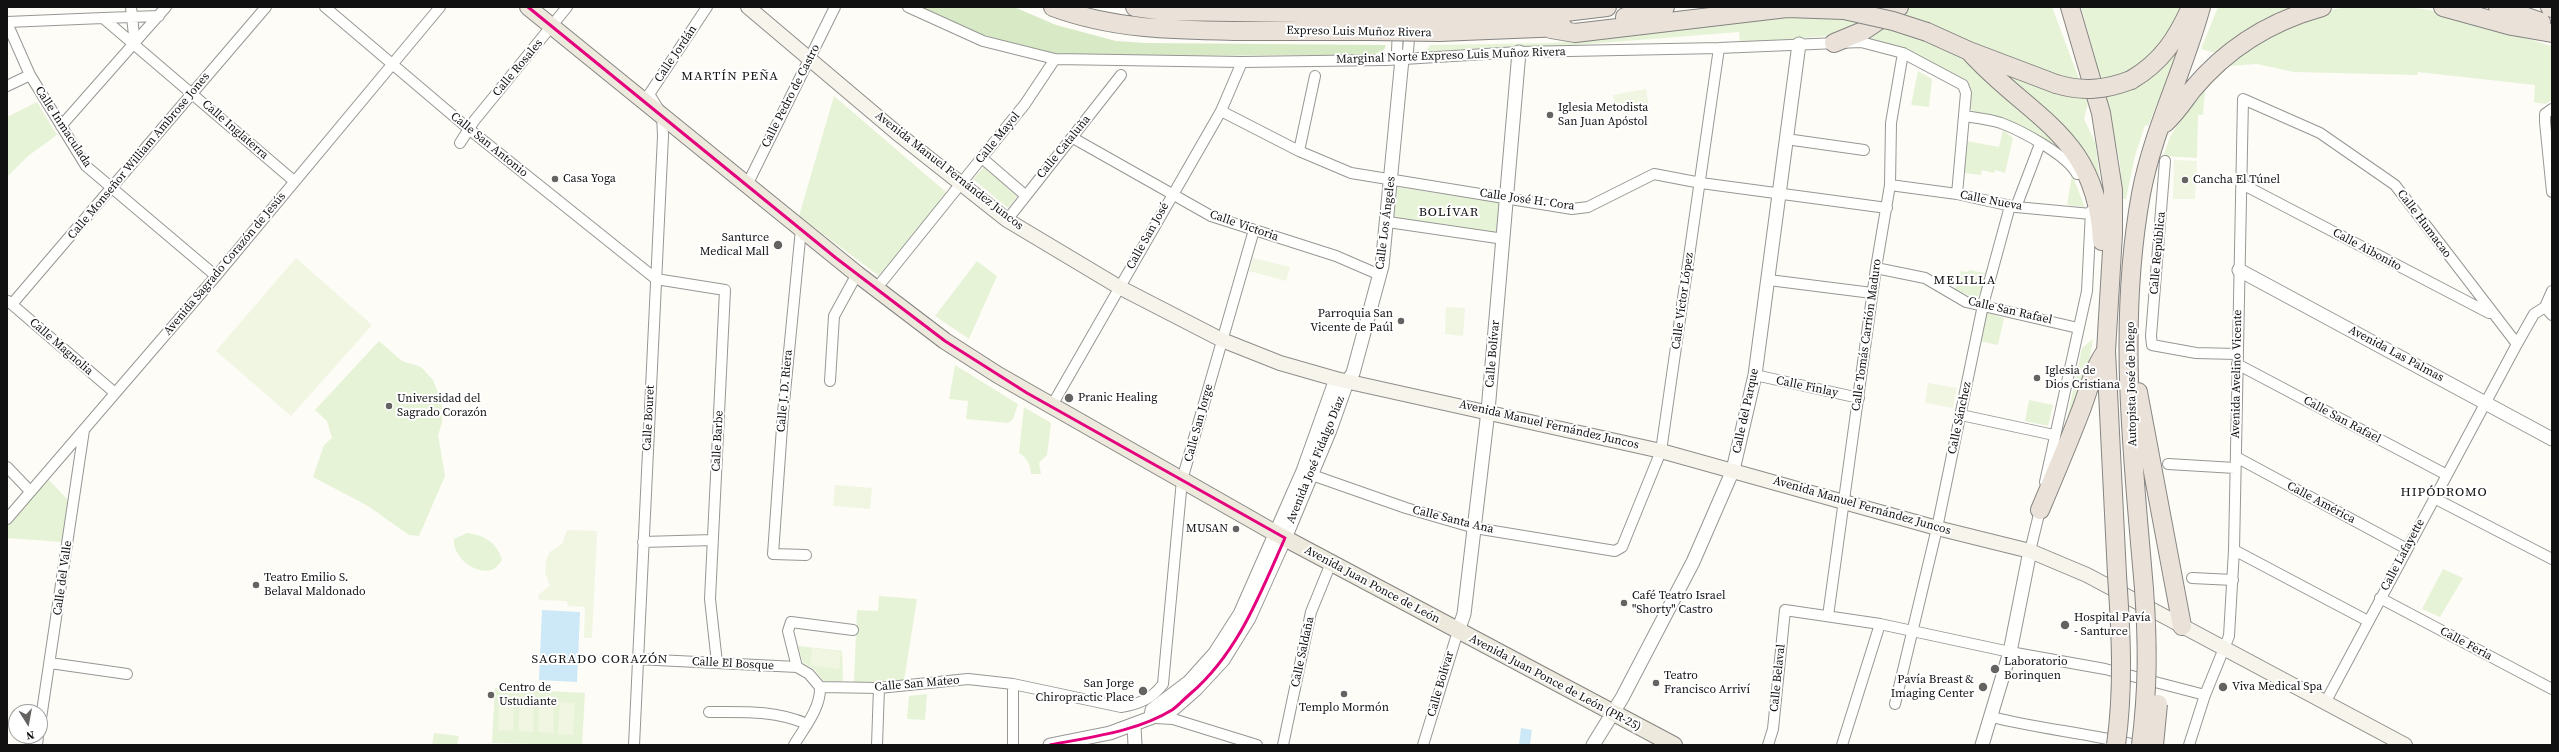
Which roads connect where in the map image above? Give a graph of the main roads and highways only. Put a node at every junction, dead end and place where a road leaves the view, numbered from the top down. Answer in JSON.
{"nodes":[{"id":1,"x":528,"y":7,"type":"edge"},
{"id":2,"x":748,"y":7,"type":"edge"},
{"id":3,"x":1053,"y":7,"type":"edge"},
{"id":4,"x":1135,"y":7,"type":"edge"},
{"id":5,"x":1522,"y":7,"type":"edge"},
{"id":6,"x":1607,"y":7,"type":"edge"},
{"id":7,"x":1665,"y":7,"type":"edge"},
{"id":8,"x":1899,"y":7,"type":"edge"},
{"id":9,"x":2070,"y":7,"type":"edge"},
{"id":10,"x":2322,"y":7,"type":"edge"},
{"id":11,"x":2443,"y":7,"type":"edge"},
{"id":12,"x":2498,"y":7,"type":"edge"},
{"id":13,"x":1498,"y":14,"type":"junction"},
{"id":14,"x":2194,"y":14,"type":"edge"},
{"id":15,"x":1370,"y":23,"type":"junction"},
{"id":16,"x":1439,"y":24,"type":"junction"},
{"id":17,"x":2552,"y":25,"type":"edge"},
{"id":18,"x":1551,"y":29,"type":"junction"},
{"id":19,"x":2552,"y":32,"type":"edge"},
{"id":20,"x":1834,"y":42,"type":"road end"},
{"id":21,"x":1969,"y":50,"type":"junction"},
{"id":22,"x":2161,"y":126,"type":"junction"},
{"id":23,"x":2108,"y":287,"type":"junction"},
{"id":24,"x":2128,"y":350,"type":"junction"},
{"id":25,"x":2106,"y":351,"type":"junction"},
{"id":26,"x":2040,"y":510,"type":"road end"},
{"id":27,"x":2149,"y":590,"type":"junction"},
{"id":28,"x":2120,"y":618,"type":"junction"},
{"id":29,"x":2182,"y":626,"type":"junction"},
{"id":30,"x":1458,"y":631,"type":"joint"},
{"id":31,"x":1674,"y":745,"type":"edge"},
{"id":32,"x":2104,"y":745,"type":"edge"},
{"id":33,"x":2116,"y":745,"type":"edge"},
{"id":34,"x":2141,"y":745,"type":"edge"},
{"id":35,"x":2154,"y":745,"type":"edge"},
{"id":36,"x":2405,"y":745,"type":"edge"}],
"edges":[{"from":1,"to":30,"type":"main road","name":"Avenida Juan Ponce de León"},
{"from":2,"to":29,"type":"main road","name":"Avenida Manuel Fernández Juncos"},
{"from":3,"to":15,"type":"highway","name":"Expreso Luis Muñoz Rivera"},
{"from":4,"to":15,"type":"highway","name":"Expreso Luis Muñoz Rivera"},
{"from":5,"to":13,"type":"highway"},
{"from":6,"to":13,"type":"highway","name":"Expreso Luis Muñoz Rivera"},
{"from":7,"to":18,"type":"highway","name":"Expreso Luis Muñoz Rivera"},
{"from":8,"to":20,"type":"highway"},
{"from":9,"to":23,"type":"highway","name":"Autopista José de Diego"},
{"from":10,"to":22,"type":"highway"},
{"from":11,"to":19,"type":"highway"},
{"from":12,"to":17,"type":"highway"},
{"from":13,"to":16,"type":"highway","name":"Expreso Luis Muñoz Rivera"},
{"from":14,"to":21,"type":"highway","bridge":true},
{"from":14,"to":22,"type":"highway","name":"Autopista José de Diego"},
{"from":15,"to":16,"type":"highway","name":"Expreso Luis Muñoz Rivera","bridge":true},
{"from":16,"to":18,"type":"highway","name":"Expreso Luis Muñoz Rivera"},
{"from":18,"to":21,"type":"highway","bridge":true},
{"from":21,"to":23,"type":"highway"},
{"from":22,"to":24,"type":"highway","name":"Autopista José de Diego"},
{"from":23,"to":25,"type":"highway","name":"Autopista José de Diego"},
{"from":24,"to":27,"type":"highway","name":"Autopista José de Diego"},
{"from":24,"to":29,"type":"highway"},
{"from":25,"to":26,"type":"highway"},
{"from":25,"to":28,"type":"highway","name":"Autopista José de Diego","bridge":true},
{"from":27,"to":34,"type":"highway","name":"Autopista José de Diego","bridge":true},
{"from":27,"to":35,"type":"highway","bridge":true},
{"from":28,"to":32,"type":"highway"},
{"from":28,"to":33,"type":"highway","name":"Autopista José de Diego","bridge":true},
{"from":29,"to":36,"type":"main road","name":"Avenida Manuel Fernández Juncos"},
{"from":30,"to":31,"type":"main road","name":"Avenida Juan Ponce de León (PR-25)"}]}
